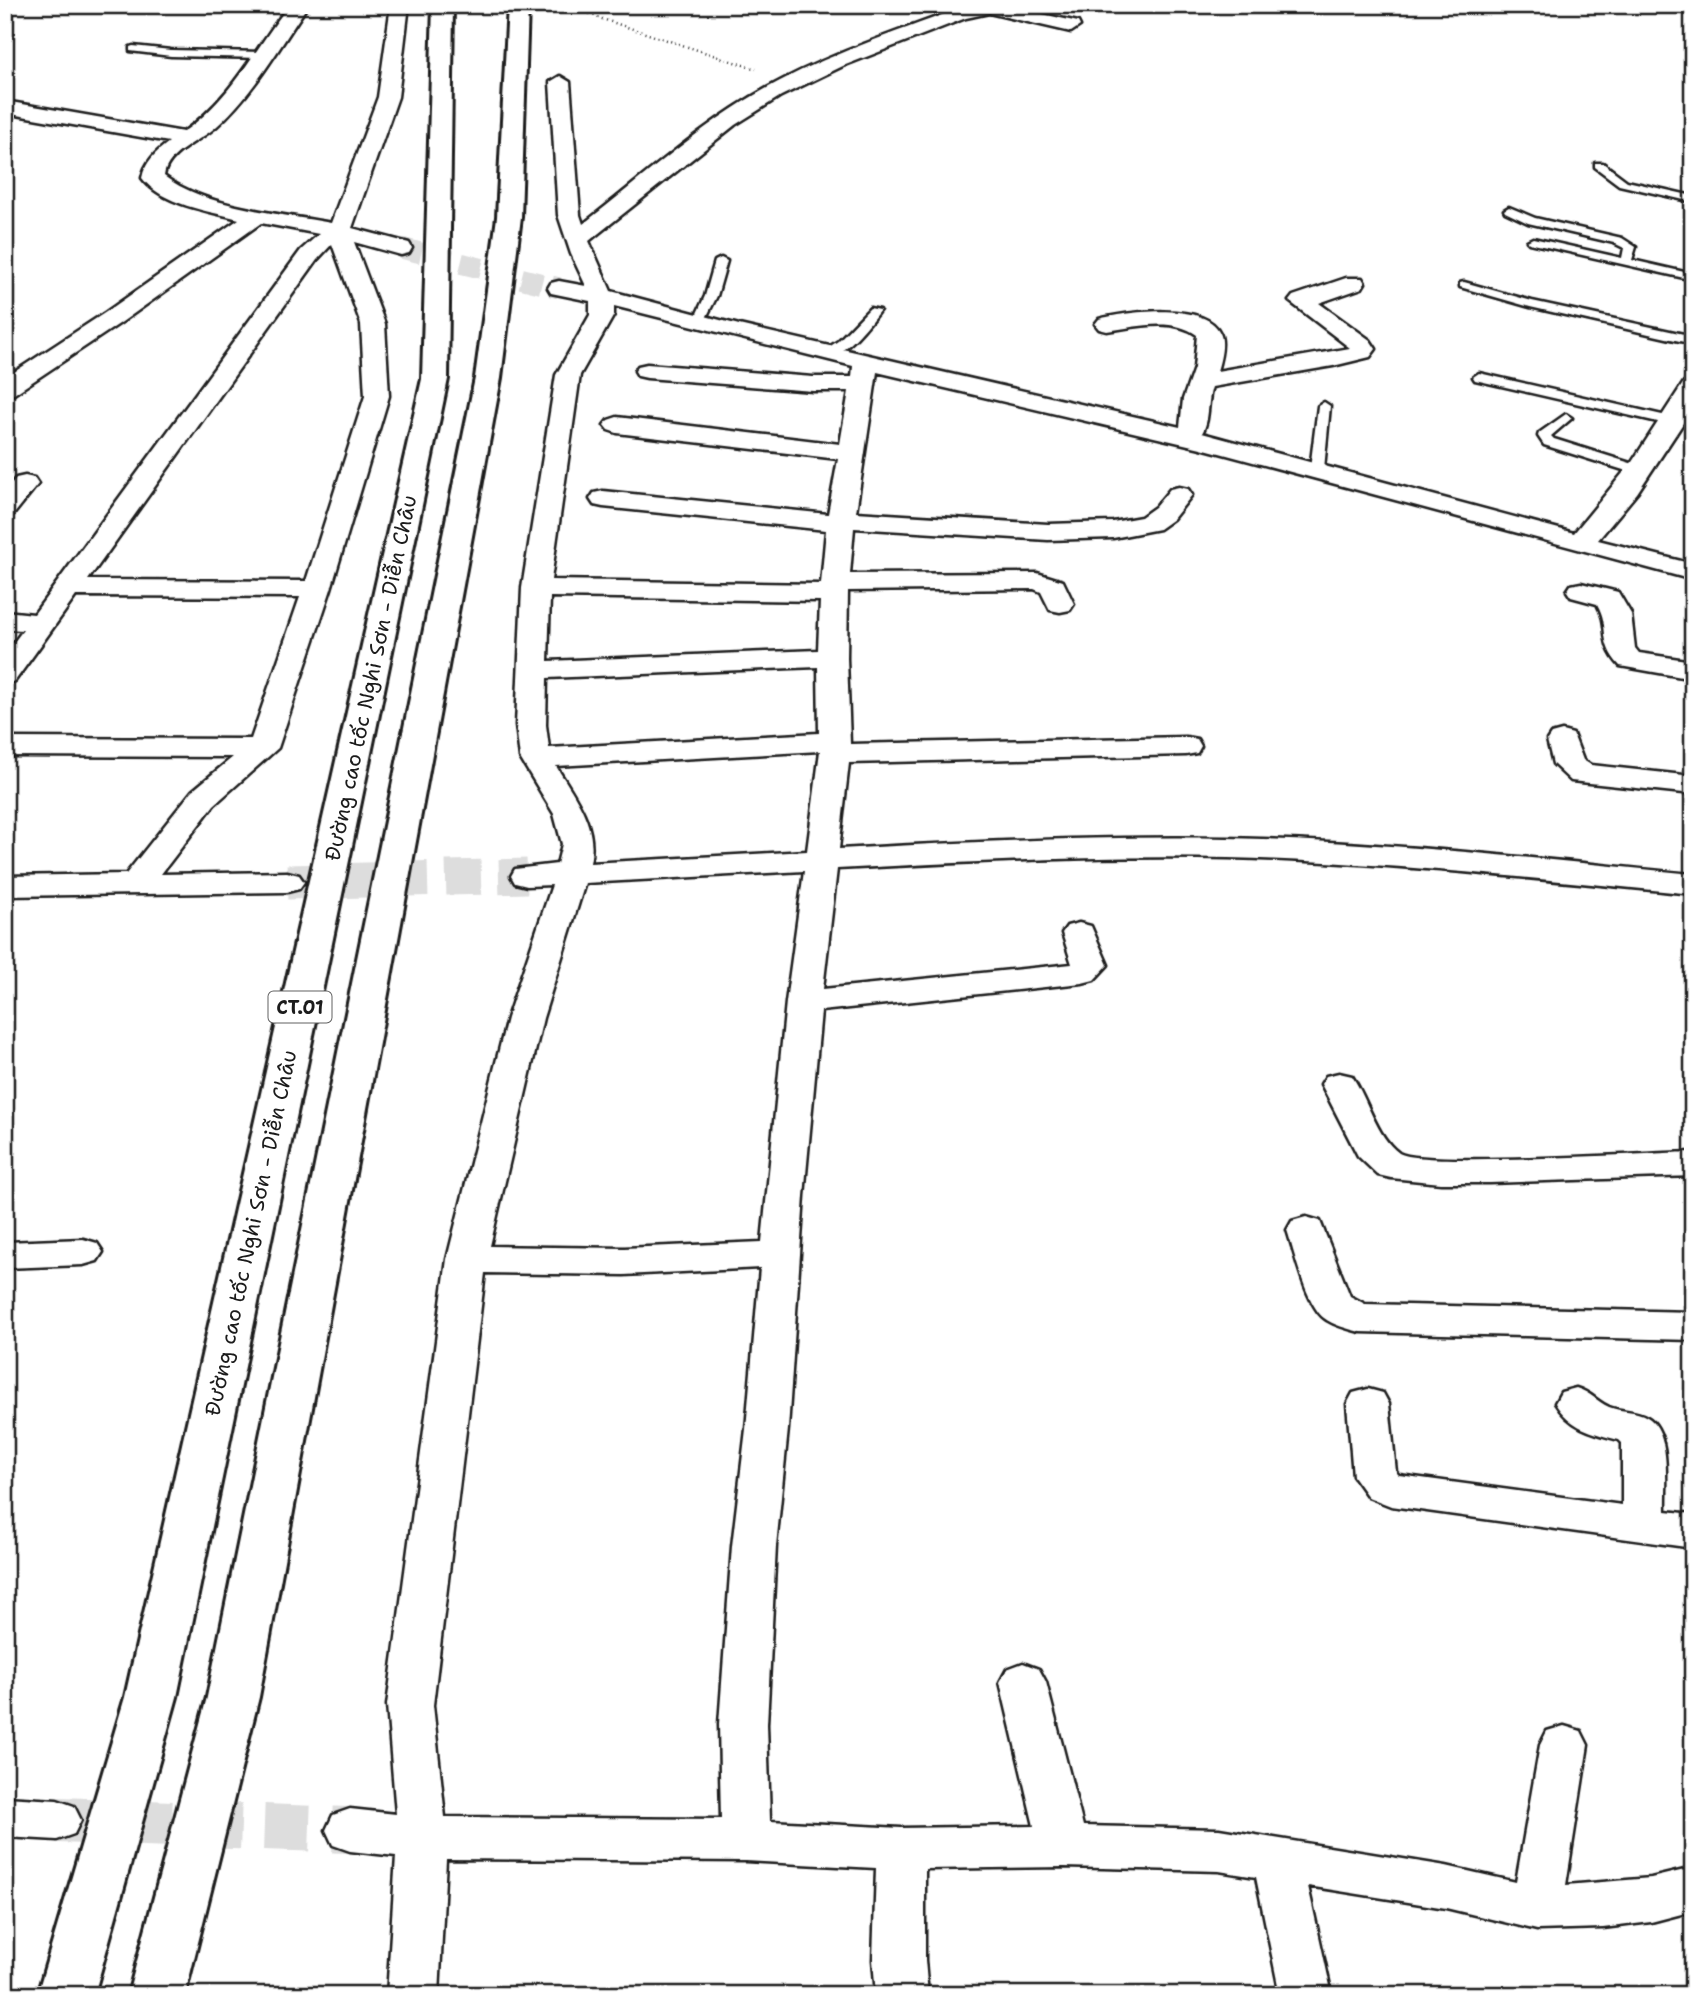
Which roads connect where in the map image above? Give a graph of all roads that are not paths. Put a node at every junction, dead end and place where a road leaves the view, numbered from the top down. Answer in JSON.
{"nodes":[{"id":1,"x":299,"y":5,"type":"edge"},
{"id":2,"x":400,"y":5,"type":"edge"},
{"id":3,"x":443,"y":5,"type":"edge"},
{"id":4,"x":518,"y":5,"type":"edge"},
{"id":5,"x":1071,"y":26,"type":"dead end"},
{"id":6,"x":133,"y":49,"type":"dead end"},
{"id":7,"x":263,"y":55,"type":"junction"},
{"id":8,"x":560,"y":82,"type":"dead end"},
{"id":9,"x":5,"y":107,"type":"edge"},
{"id":10,"x":187,"y":139,"type":"junction"},
{"id":11,"x":1599,"y":165,"type":"dead end"},
{"id":12,"x":1693,"y":199,"type":"edge"},
{"id":13,"x":1508,"y":211,"type":"dead end"},
{"id":14,"x":258,"y":215,"type":"junction"},
{"id":15,"x":339,"y":232,"type":"junction"},
{"id":16,"x":577,"y":240,"type":"junction"},
{"id":17,"x":1533,"y":241,"type":"dead end"},
{"id":18,"x":401,"y":248,"type":"tunnel mouth"},
{"id":19,"x":1626,"y":260,"type":"junction"},
{"id":20,"x":721,"y":261,"type":"dead end"},
{"id":21,"x":1693,"y":277,"type":"edge"},
{"id":22,"x":1354,"y":284,"type":"dead end"},
{"id":23,"x":1464,"y":285,"type":"dead end"},
{"id":24,"x":559,"y":288,"type":"tunnel mouth"},
{"id":25,"x":603,"y":296,"type":"junction"},
{"id":26,"x":874,"y":310,"type":"dead end"},
{"id":27,"x":699,"y":322,"type":"junction"},
{"id":28,"x":1107,"y":324,"type":"dead end"},
{"id":29,"x":1693,"y":340,"type":"edge"},
{"id":30,"x":827,"y":354,"type":"junction"},
{"id":31,"x":647,"y":371,"type":"dead end"},
{"id":32,"x":864,"y":374,"type":"junction"},
{"id":33,"x":1479,"y":377,"type":"dead end"},
{"id":34,"x":1201,"y":381,"type":"junction"},
{"id":35,"x":1693,"y":387,"type":"edge"},
{"id":36,"x":5,"y":389,"type":"edge"},
{"id":37,"x":1324,"y":406,"type":"dead end"},
{"id":38,"x":1566,"y":418,"type":"dead end"},
{"id":39,"x":1671,"y":421,"type":"junction"},
{"id":40,"x":617,"y":425,"type":"dead end"},
{"id":41,"x":1185,"y":436,"type":"junction"},
{"id":42,"x":852,"y":453,"type":"junction"},
{"id":43,"x":1317,"y":469,"type":"junction"},
{"id":44,"x":1638,"y":470,"type":"junction"},
{"id":45,"x":25,"y":484,"type":"dead end"},
{"id":46,"x":1179,"y":495,"type":"dead end"},
{"id":47,"x":603,"y":499,"type":"dead end"},
{"id":48,"x":5,"y":508,"type":"edge"},
{"id":49,"x":841,"y":521,"type":"junction"},
{"id":50,"x":1581,"y":542,"type":"junction"},
{"id":51,"x":1693,"y":572,"type":"edge"},
{"id":52,"x":70,"y":588,"type":"junction"},
{"id":53,"x":536,"y":588,"type":"junction"},
{"id":54,"x":835,"y":588,"type":"junction"},
{"id":55,"x":317,"y":589,"type":"junction"},
{"id":56,"x":1581,"y":591,"type":"dead end"},
{"id":57,"x":1060,"y":604,"type":"dead end"},
{"id":58,"x":5,"y":620,"type":"edge"},
{"id":59,"x":43,"y":624,"type":"junction"},
{"id":60,"x":832,"y":658,"type":"junction"},
{"id":61,"x":533,"y":670,"type":"junction"},
{"id":62,"x":1693,"y":670,"type":"edge"},
{"id":63,"x":5,"y":675,"type":"edge"},
{"id":64,"x":1562,"y":740,"type":"dead end"},
{"id":65,"x":1186,"y":746,"type":"dead end"},
{"id":66,"x":5,"y":747,"type":"edge"},
{"id":67,"x":263,"y":748,"type":"junction"},
{"id":68,"x":834,"y":748,"type":"junction"},
{"id":69,"x":535,"y":758,"type":"junction"},
{"id":70,"x":1693,"y":785,"type":"edge"},
{"id":71,"x":822,"y":860,"type":"junction"},
{"id":72,"x":572,"y":873,"type":"junction"},
{"id":73,"x":527,"y":876,"type":"tunnel mouth"},
{"id":74,"x":287,"y":883,"type":"tunnel mouth"},
{"id":75,"x":1693,"y":884,"type":"edge"},
{"id":76,"x":5,"y":886,"type":"edge"},
{"id":77,"x":134,"y":886,"type":"junction"},
{"id":78,"x":1079,"y":933,"type":"dead end"},
{"id":79,"x":804,"y":1003,"type":"junction"},
{"id":80,"x":1339,"y":1084,"type":"dead end"},
{"id":81,"x":1693,"y":1164,"type":"edge"},
{"id":82,"x":1306,"y":1230,"type":"dead end"},
{"id":83,"x":83,"y":1252,"type":"dead end"},
{"id":84,"x":782,"y":1253,"type":"junction"},
{"id":85,"x":5,"y":1255,"type":"edge"},
{"id":86,"x":467,"y":1259,"type":"junction"},
{"id":87,"x":1693,"y":1326,"type":"edge"},
{"id":88,"x":1368,"y":1404,"type":"dead end"},
{"id":89,"x":1576,"y":1404,"type":"dead end"},
{"id":90,"x":1644,"y":1524,"type":"junction"},
{"id":91,"x":1693,"y":1531,"type":"edge"},
{"id":92,"x":1023,"y":1682,"type":"dead end"},
{"id":93,"x":1564,"y":1745,"type":"dead end"},
{"id":94,"x":5,"y":1817,"type":"edge"},
{"id":95,"x":57,"y":1820,"type":"tunnel mouth"},
{"id":96,"x":350,"y":1830,"type":"tunnel mouth"},
{"id":97,"x":422,"y":1838,"type":"junction"},
{"id":98,"x":746,"y":1840,"type":"junction"},
{"id":99,"x":1064,"y":1846,"type":"junction"},
{"id":100,"x":901,"y":1849,"type":"junction"},
{"id":101,"x":1277,"y":1858,"type":"junction"},
{"id":102,"x":1693,"y":1889,"type":"edge"},
{"id":103,"x":1537,"y":1908,"type":"junction"},
{"id":104,"x":65,"y":1995,"type":"edge"},
{"id":105,"x":156,"y":1995,"type":"edge"},
{"id":106,"x":414,"y":1995,"type":"edge"},
{"id":107,"x":902,"y":1995,"type":"edge"},
{"id":108,"x":1306,"y":1995,"type":"edge"}],
"edges":[{"from":1,"to":7,"type":"street"},
{"from":2,"to":15,"type":"street"},
{"from":3,"to":104,"type":"highway","name":"Đường cao tốc Nghi Sơn - Diễn Châu","number":"CT.01"},
{"from":4,"to":105,"type":"highway","number":"CT.01"},
{"from":5,"to":16,"type":"street"},
{"from":6,"to":7,"type":"lane"},
{"from":7,"to":10,"type":"street"},
{"from":8,"to":16,"type":"street"},
{"from":9,"to":10,"type":"street"},
{"from":10,"to":14,"type":"street"},
{"from":11,"to":12,"type":"lane"},
{"from":13,"to":19,"type":"lane"},
{"from":14,"to":15,"type":"street"},
{"from":14,"to":36,"type":"street"},
{"from":15,"to":18,"type":"street"},
{"from":15,"to":52,"type":"street"},
{"from":15,"to":55,"type":"street"},
{"from":16,"to":25,"type":"street"},
{"from":17,"to":19,"type":"lane"},
{"from":19,"to":21,"type":"lane"},
{"from":20,"to":27,"type":"lane"},
{"from":22,"to":34,"type":"street"},
{"from":23,"to":29,"type":"lane"},
{"from":24,"to":25,"type":"street"},
{"from":25,"to":27,"type":"street"},
{"from":25,"to":53,"type":"street"},
{"from":26,"to":30,"type":"lane"},
{"from":27,"to":30,"type":"street"},
{"from":28,"to":34,"type":"street"},
{"from":30,"to":32,"type":"street"},
{"from":31,"to":32,"type":"street"},
{"from":32,"to":41,"type":"street"},
{"from":32,"to":42,"type":"street"},
{"from":33,"to":39,"type":"lane"},
{"from":34,"to":41,"type":"street"},
{"from":35,"to":39,"type":"street"},
{"from":37,"to":43,"type":"lane"},
{"from":38,"to":44,"type":"lane"},
{"from":39,"to":44,"type":"street"},
{"from":40,"to":42,"type":"street"},
{"from":41,"to":43,"type":"street"},
{"from":42,"to":49,"type":"street"},
{"from":43,"to":50,"type":"street"},
{"from":44,"to":50,"type":"street"},
{"from":45,"to":48,"type":"street"},
{"from":46,"to":49,"type":"street"},
{"from":47,"to":49,"type":"street"},
{"from":49,"to":54,"type":"street"},
{"from":50,"to":51,"type":"street"},
{"from":52,"to":55,"type":"street"},
{"from":52,"to":59,"type":"street"},
{"from":53,"to":54,"type":"street"},
{"from":53,"to":61,"type":"street"},
{"from":54,"to":57,"type":"street"},
{"from":54,"to":60,"type":"street"},
{"from":55,"to":67,"type":"street"},
{"from":56,"to":62,"type":"street"},
{"from":58,"to":59,"type":"street"},
{"from":59,"to":63,"type":"street"},
{"from":60,"to":61,"type":"street"},
{"from":60,"to":68,"type":"street"},
{"from":61,"to":69,"type":"street"},
{"from":64,"to":70,"type":"street"},
{"from":65,"to":68,"type":"street"},
{"from":66,"to":67,"type":"street"},
{"from":67,"to":77,"type":"street"},
{"from":68,"to":69,"type":"street"},
{"from":68,"to":71,"type":"street"},
{"from":69,"to":72,"type":"street"},
{"from":71,"to":72,"type":"street"},
{"from":71,"to":75,"type":"street"},
{"from":71,"to":79,"type":"street"},
{"from":72,"to":73,"type":"street"},
{"from":72,"to":86,"type":"street"},
{"from":74,"to":77,"type":"street"},
{"from":76,"to":77,"type":"street"},
{"from":78,"to":79,"type":"street"},
{"from":79,"to":84,"type":"street"},
{"from":80,"to":81,"type":"street"},
{"from":82,"to":87,"type":"street"},
{"from":83,"to":85,"type":"street"},
{"from":84,"to":86,"type":"street"},
{"from":84,"to":98,"type":"street"},
{"from":86,"to":97,"type":"street"},
{"from":88,"to":90,"type":"street"},
{"from":89,"to":90,"type":"street"},
{"from":90,"to":91,"type":"street"},
{"from":92,"to":99,"type":"street"},
{"from":93,"to":103,"type":"street"},
{"from":94,"to":95,"type":"street"},
{"from":96,"to":97,"type":"street"},
{"from":97,"to":98,"type":"street"},
{"from":97,"to":106,"type":"street"},
{"from":98,"to":100,"type":"street"},
{"from":99,"to":100,"type":"street"},
{"from":99,"to":101,"type":"street"},
{"from":100,"to":107,"type":"street"},
{"from":101,"to":103,"type":"street"},
{"from":101,"to":108,"type":"street"},
{"from":102,"to":103,"type":"street"}]}
